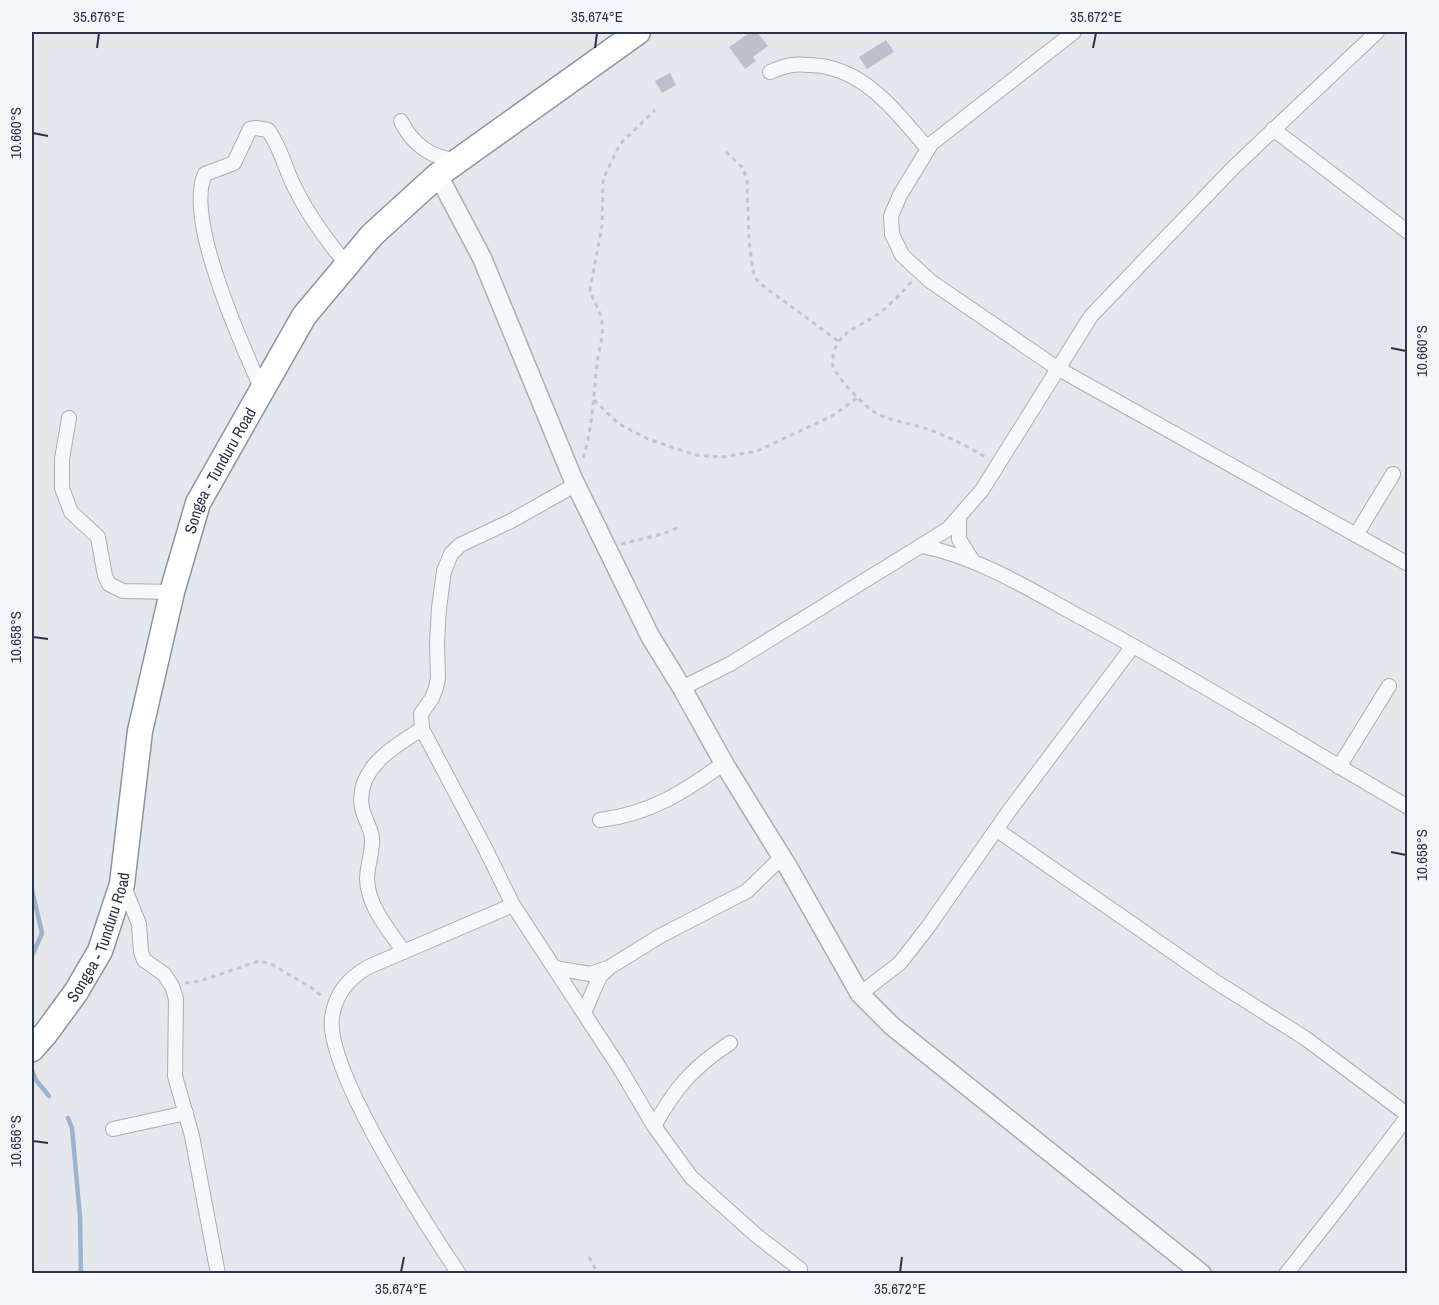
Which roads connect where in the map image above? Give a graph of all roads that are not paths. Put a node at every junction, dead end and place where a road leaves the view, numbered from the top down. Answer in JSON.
{"nodes":[{"id":1,"x":638,"y":32,"type":"edge"},
{"id":2,"x":1074,"y":32,"type":"edge"},
{"id":3,"x":1377,"y":32,"type":"edge"},
{"id":4,"x":770,"y":72,"type":"dead end"},
{"id":5,"x":401,"y":121,"type":"dead end"},
{"id":6,"x":1273,"y":129,"type":"junction"},
{"id":7,"x":928,"y":149,"type":"junction"},
{"id":8,"x":458,"y":160,"type":"junction"},
{"id":9,"x":438,"y":175,"type":"junction"},
{"id":10,"x":1407,"y":232,"type":"edge"},
{"id":11,"x":347,"y":265,"type":"junction"},
{"id":12,"x":1057,"y":368,"type":"junction"},
{"id":13,"x":262,"y":390,"type":"junction"},
{"id":14,"x":69,"y":418,"type":"dead end"},
{"id":15,"x":1393,"y":474,"type":"dead end"},
{"id":16,"x":574,"y":482,"type":"junction"},
{"id":17,"x":959,"y":519,"type":"junction"},
{"id":18,"x":1356,"y":535,"type":"junction"},
{"id":19,"x":922,"y":546,"type":"junction"},
{"id":20,"x":972,"y":560,"type":"junction"},
{"id":21,"x":1407,"y":564,"type":"edge"},
{"id":22,"x":172,"y":592,"type":"junction"},
{"id":23,"x":1132,"y":646,"type":"junction"},
{"id":24,"x":1389,"y":686,"type":"dead end"},
{"id":25,"x":682,"y":688,"type":"junction"},
{"id":26,"x":422,"y":729,"type":"junction"},
{"id":27,"x":724,"y":763,"type":"junction"},
{"id":28,"x":1339,"y":767,"type":"junction"},
{"id":29,"x":1407,"y":807,"type":"edge"},
{"id":30,"x":600,"y":820,"type":"dead end"},
{"id":31,"x":997,"y":830,"type":"junction"},
{"id":32,"x":782,"y":858,"type":"junction"},
{"id":33,"x":122,"y":884,"type":"junction"},
{"id":34,"x":513,"y":905,"type":"junction"},
{"id":35,"x":404,"y":952,"type":"junction"},
{"id":36,"x":610,"y":967,"type":"junction"},
{"id":37,"x":555,"y":968,"type":"junction"},
{"id":38,"x":860,"y":994,"type":"junction"},
{"id":39,"x":584,"y":1013,"type":"junction"},
{"id":40,"x":39,"y":1041,"type":"edge"},
{"id":41,"x":730,"y":1043,"type":"dead end"},
{"id":42,"x":186,"y":1113,"type":"junction"},
{"id":43,"x":1407,"y":1115,"type":"edge"},
{"id":44,"x":654,"y":1126,"type":"junction"},
{"id":45,"x":113,"y":1129,"type":"dead end"},
{"id":46,"x":801,"y":1272,"type":"edge"},
{"id":47,"x":218,"y":1274,"type":"edge"},
{"id":48,"x":459,"y":1274,"type":"edge"},
{"id":49,"x":1202,"y":1274,"type":"edge"},
{"id":50,"x":1286,"y":1274,"type":"edge"}],
"edges":[{"from":1,"to":8,"type":"highway","name":"Songea - Tunduru Road"},
{"from":2,"to":7,"type":"street"},
{"from":3,"to":6,"type":"street"},
{"from":4,"to":7,"type":"street"},
{"from":5,"to":8,"type":"street"},
{"from":6,"to":10,"type":"street"},
{"from":6,"to":12,"type":"street"},
{"from":7,"to":12,"type":"street"},
{"from":8,"to":9,"type":"highway","name":"Songea - Tunduru Road"},
{"from":9,"to":11,"type":"highway","name":"Songea - Tunduru Road"},
{"from":9,"to":16,"type":"street"},
{"from":11,"to":13,"type":"highway","name":"Songea - Tunduru Road"},
{"from":11,"to":13,"type":"street"},
{"from":12,"to":17,"type":"street"},
{"from":12,"to":18,"type":"street"},
{"from":13,"to":22,"type":"highway","name":"Songea - Tunduru Road"},
{"from":14,"to":22,"type":"street"},
{"from":15,"to":18,"type":"street"},
{"from":16,"to":25,"type":"street"},
{"from":16,"to":26,"type":"street"},
{"from":17,"to":19,"type":"street"},
{"from":17,"to":20,"type":"street"},
{"from":18,"to":21,"type":"street"},
{"from":19,"to":20,"type":"street"},
{"from":19,"to":25,"type":"street"},
{"from":20,"to":23,"type":"street"},
{"from":22,"to":33,"type":"highway","name":"Songea - Tunduru Road"},
{"from":23,"to":28,"type":"street"},
{"from":23,"to":31,"type":"street"},
{"from":24,"to":28,"type":"street"},
{"from":25,"to":27,"type":"street"},
{"from":26,"to":34,"type":"street"},
{"from":26,"to":35,"type":"street"},
{"from":27,"to":30,"type":"street"},
{"from":27,"to":32,"type":"street"},
{"from":28,"to":29,"type":"street"},
{"from":31,"to":38,"type":"street"},
{"from":31,"to":43,"type":"street"},
{"from":32,"to":36,"type":"street"},
{"from":32,"to":38,"type":"street"},
{"from":33,"to":40,"type":"highway","name":"Songea - Tunduru Road"},
{"from":33,"to":42,"type":"street"},
{"from":34,"to":35,"type":"street"},
{"from":34,"to":37,"type":"street"},
{"from":35,"to":48,"type":"street"},
{"from":36,"to":37,"type":"street"},
{"from":36,"to":39,"type":"street"},
{"from":37,"to":39,"type":"street"},
{"from":38,"to":49,"type":"street"},
{"from":39,"to":44,"type":"street"},
{"from":41,"to":44,"type":"street"},
{"from":42,"to":45,"type":"street"},
{"from":42,"to":47,"type":"street"},
{"from":43,"to":50,"type":"street"},
{"from":44,"to":46,"type":"street"}]}
